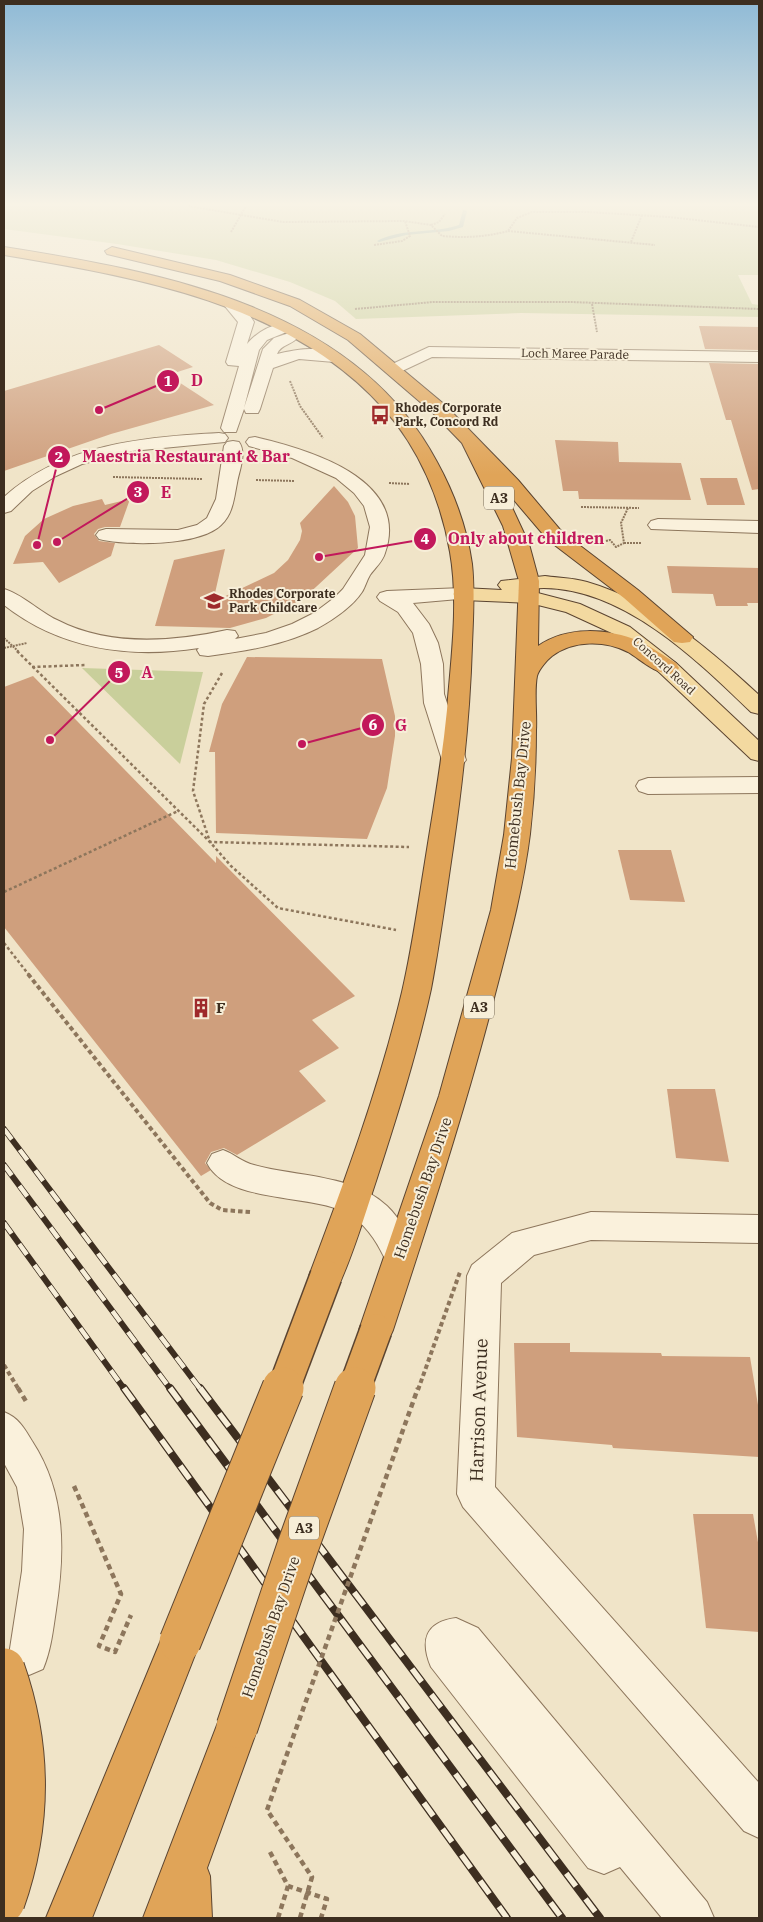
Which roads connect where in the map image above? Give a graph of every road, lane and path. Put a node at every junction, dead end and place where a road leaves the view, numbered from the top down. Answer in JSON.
{"nodes":[{"id":1,"x":205,"y":296,"type":"edge"},
{"id":2,"x":273,"y":296,"type":"edge"},
{"id":3,"x":592,"y":303,"type":"junction"},
{"id":4,"x":231,"y":305,"type":"junction"},
{"id":5,"x":759,"y":309,"type":"edge"},
{"id":6,"x":347,"y":310,"type":"dead end"},
{"id":7,"x":330,"y":322,"type":"junction"},
{"id":8,"x":291,"y":331,"type":"junction"},
{"id":9,"x":598,"y":333,"type":"dead end"},
{"id":10,"x":334,"y":357,"type":"junction"},
{"id":11,"x":759,"y":357,"type":"edge"},
{"id":12,"x":266,"y":365,"type":"junction"},
{"id":13,"x":394,"y":369,"type":"junction"},
{"id":14,"x":289,"y":379,"type":"dead end"},
{"id":15,"x":240,"y":392,"type":"junction"},
{"id":16,"x":237,"y":436,"type":"junction"},
{"id":17,"x":469,"y":440,"type":"junction"},
{"id":18,"x":326,"y":441,"type":"dead end"},
{"id":19,"x":4,"y":508,"type":"edge"},
{"id":20,"x":628,"y":508,"type":"dead end"},
{"id":21,"x":658,"y":525,"type":"dead end"},
{"id":22,"x":759,"y":527,"type":"edge"},
{"id":23,"x":106,"y":535,"type":"dead end"},
{"id":24,"x":610,"y":540,"type":"dead end"},
{"id":25,"x":347,"y":588,"type":"junction"},
{"id":26,"x":529,"y":589,"type":"junction"},
{"id":27,"x":463,"y":594,"type":"junction"},
{"id":28,"x":4,"y":595,"type":"edge"},
{"id":29,"x":388,"y":597,"type":"junction"},
{"id":30,"x":4,"y":638,"type":"edge"},
{"id":31,"x":682,"y":638,"type":"junction"},
{"id":32,"x":208,"y":650,"type":"dead end"},
{"id":33,"x":225,"y":668,"type":"dead end"},
{"id":34,"x":668,"y":668,"type":"junction"},
{"id":35,"x":527,"y":674,"type":"junction"},
{"id":36,"x":759,"y":707,"type":"edge"},
{"id":37,"x":759,"y":754,"type":"edge"},
{"id":38,"x":454,"y":760,"type":"junction"},
{"id":39,"x":759,"y":785,"type":"edge"},
{"id":40,"x":648,"y":786,"type":"dead end"},
{"id":41,"x":178,"y":812,"type":"junction"},
{"id":42,"x":210,"y":842,"type":"junction"},
{"id":43,"x":412,"y":848,"type":"dead end"},
{"id":44,"x":4,"y":892,"type":"edge"},
{"id":45,"x":399,"y":931,"type":"dead end"},
{"id":46,"x":4,"y":943,"type":"edge"},
{"id":47,"x":223,"y":1163,"type":"dead end"},
{"id":48,"x":354,"y":1201,"type":"junction"},
{"id":49,"x":259,"y":1212,"type":"dead end"},
{"id":50,"x":759,"y":1229,"type":"edge"},
{"id":51,"x":400,"y":1255,"type":"junction"},
{"id":52,"x":460,"y":1272,"type":"dead end"},
{"id":53,"x":4,"y":1430,"type":"edge"},
{"id":54,"x":94,"y":1532,"type":"dead end"},
{"id":55,"x":131,"y":1615,"type":"dead end"},
{"id":56,"x":16,"y":1662,"type":"edge"},
{"id":57,"x":759,"y":1816,"type":"edge"},
{"id":58,"x":270,"y":1852,"type":"dead end"},
{"id":59,"x":604,"y":1852,"type":"dead end"},
{"id":60,"x":187,"y":1860,"type":"junction"},
{"id":61,"x":288,"y":1886,"type":"junction"},
{"id":62,"x":4,"y":1902,"type":"edge"},
{"id":63,"x":69,"y":1918,"type":"edge"},
{"id":64,"x":166,"y":1918,"type":"edge"},
{"id":65,"x":189,"y":1918,"type":"edge"},
{"id":66,"x":278,"y":1918,"type":"edge"},
{"id":67,"x":300,"y":1918,"type":"edge"},
{"id":68,"x":321,"y":1918,"type":"edge"},
{"id":69,"x":691,"y":1918,"type":"edge"}],
"edges":[{"from":1,"to":4,"type":"highway"},
{"from":2,"to":7,"type":"highway","number":"A3"},
{"from":3,"to":5,"type":"path"},
{"from":3,"to":6,"type":"path"},
{"from":3,"to":9,"type":"path"},
{"from":4,"to":8,"type":"highway"},
{"from":4,"to":15,"type":"street"},
{"from":7,"to":8,"type":"highway"},
{"from":7,"to":13,"type":"highway","number":"A3"},
{"from":8,"to":10,"type":"highway"},
{"from":8,"to":12,"type":"street"},
{"from":8,"to":15,"type":"street"},
{"from":10,"to":12,"type":"street"},
{"from":10,"to":27,"type":"highway"},
{"from":11,"to":13,"type":"street","name":"Loch Maree Parade"},
{"from":12,"to":16,"type":"street"},
{"from":13,"to":17,"type":"highway","number":"A3"},
{"from":14,"to":18,"type":"path"},
{"from":15,"to":16,"type":"street"},
{"from":16,"to":19,"type":"street"},
{"from":16,"to":23,"type":"street"},
{"from":16,"to":25,"type":"street"},
{"from":17,"to":26,"type":"highway","name":"Homebush Bay Drive","number":"A3"},
{"from":17,"to":31,"type":"highway"},
{"from":20,"to":24,"type":"path"},
{"from":21,"to":22,"type":"street"},
{"from":25,"to":28,"type":"street"},
{"from":25,"to":29,"type":"street"},
{"from":25,"to":32,"type":"street"},
{"from":26,"to":27,"type":"main road","name":"Concord Road"},
{"from":26,"to":31,"type":"main road","name":"Concord Road"},
{"from":26,"to":34,"type":"main road","name":"Concord Road"},
{"from":26,"to":35,"type":"highway","name":"Homebush Bay Drive","number":"A3"},
{"from":27,"to":29,"type":"street"},
{"from":27,"to":38,"type":"highway"},
{"from":29,"to":38,"type":"street"},
{"from":30,"to":41,"type":"path"},
{"from":31,"to":36,"type":"main road","name":"Concord Road"},
{"from":33,"to":42,"type":"path"},
{"from":34,"to":35,"type":"highway"},
{"from":34,"to":37,"type":"main road","name":"Concord Road"},
{"from":35,"to":51,"type":"highway","name":"Homebush Bay Drive","number":"A3"},
{"from":38,"to":48,"type":"highway"},
{"from":39,"to":40,"type":"street"},
{"from":41,"to":42,"type":"path"},
{"from":41,"to":44,"type":"path"},
{"from":42,"to":43,"type":"path"},
{"from":42,"to":45,"type":"path"},
{"from":46,"to":49,"type":"path"},
{"from":47,"to":48,"type":"street"},
{"from":48,"to":51,"type":"street"},
{"from":48,"to":63,"type":"highway","bridge":true},
{"from":50,"to":57,"type":"street","name":"Harrison Avenue"},
{"from":51,"to":60,"type":"highway","name":"Homebush Bay Drive","number":"A3","bridge":true},
{"from":52,"to":67,"type":"path","bridge":true},
{"from":53,"to":56,"type":"street"},
{"from":54,"to":55,"type":"path"},
{"from":56,"to":62,"type":"highway","bridge":true},
{"from":58,"to":61,"type":"path"},
{"from":59,"to":69,"type":"street"},
{"from":60,"to":64,"type":"highway","name":"Homebush Bay Drive","number":"A3"},
{"from":60,"to":65,"type":"highway"},
{"from":61,"to":66,"type":"path"},
{"from":61,"to":68,"type":"path"}]}
